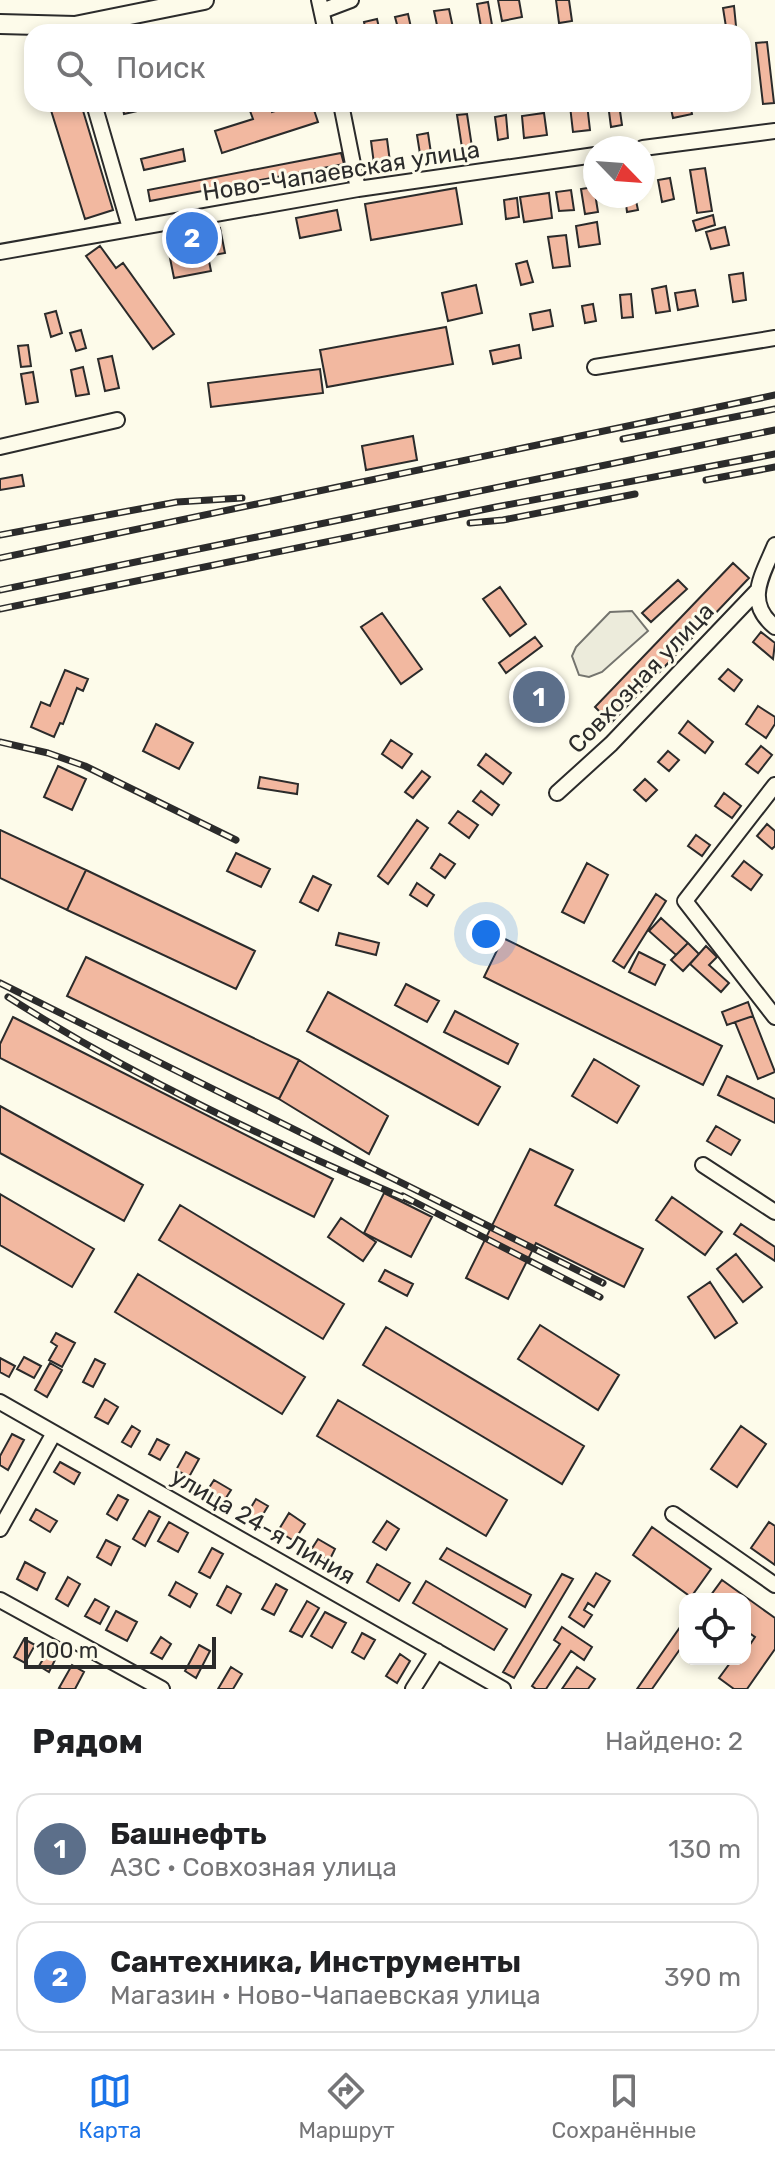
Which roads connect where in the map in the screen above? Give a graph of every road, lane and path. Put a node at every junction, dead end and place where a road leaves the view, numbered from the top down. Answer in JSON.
{"nodes":[{"id":1,"x":204,"y":0,"type":"edge"},
{"id":2,"x":351,"y":0,"type":"edge"},
{"id":3,"x":320,"y":5,"type":"edge"},
{"id":4,"x":0,"y":24,"type":"edge"},
{"id":5,"x":98,"y":24,"type":"edge"},
{"id":6,"x":24,"y":26,"type":"edge"},
{"id":7,"x":96,"y":112,"type":"edge"},
{"id":8,"x":343,"y":112,"type":"edge"},
{"id":9,"x":775,"y":131,"type":"edge"},
{"id":10,"x":655,"y":146,"type":"edge"},
{"id":11,"x":583,"y":157,"type":"edge"},
{"id":12,"x":358,"y":189,"type":"junction"},
{"id":13,"x":130,"y":228,"type":"junction"},
{"id":14,"x":0,"y":252,"type":"edge"},
{"id":15,"x":775,"y":338,"type":"edge"},
{"id":16,"x":595,"y":367,"type":"dead end"},
{"id":17,"x":117,"y":420,"type":"dead end"},
{"id":18,"x":0,"y":447,"type":"edge"},
{"id":19,"x":775,"y":545,"type":"edge"},
{"id":20,"x":756,"y":592,"type":"junction"},
{"id":21,"x":775,"y":627,"type":"edge"},
{"id":22,"x":775,"y":785,"type":"edge"},
{"id":23,"x":557,"y":793,"type":"dead end"},
{"id":24,"x":775,"y":1017,"type":"edge"},
{"id":25,"x":703,"y":1165,"type":"dead end"},
{"id":26,"x":775,"y":1212,"type":"edge"},
{"id":27,"x":0,"y":1402,"type":"edge"},
{"id":28,"x":54,"y":1433,"type":"junction"},
{"id":29,"x":673,"y":1514,"type":"dead end"},
{"id":30,"x":0,"y":1529,"type":"edge"},
{"id":31,"x":775,"y":1585,"type":"edge"},
{"id":32,"x":0,"y":1600,"type":"edge"},
{"id":33,"x":437,"y":1651,"type":"junction"},
{"id":34,"x":162,"y":1689,"type":"edge"},
{"id":35,"x":413,"y":1689,"type":"edge"},
{"id":36,"x":503,"y":1689,"type":"edge"}],
"edges":[{"from":1,"to":5,"type":"main road"},
{"from":2,"to":3,"type":"street"},
{"from":4,"to":6,"type":"main road"},
{"from":7,"to":13,"type":"street"},
{"from":8,"to":12,"type":"street"},
{"from":9,"to":10,"type":"street"},
{"from":11,"to":12,"type":"street","name":"Ново-Чапаевская улица"},
{"from":12,"to":13,"type":"street","name":"Ново-Чапаевская улица"},
{"from":13,"to":14,"type":"street","name":"Ново-Чапаевская улица"},
{"from":15,"to":16,"type":"street"},
{"from":17,"to":18,"type":"street"},
{"from":19,"to":20,"type":"street"},
{"from":20,"to":21,"type":"street"},
{"from":20,"to":23,"type":"street","name":"Совхозная улица"},
{"from":22,"to":24,"type":"street"},
{"from":25,"to":26,"type":"street"},
{"from":27,"to":28,"type":"street","name":"улица 24-я Линия"},
{"from":28,"to":30,"type":"street"},
{"from":28,"to":33,"type":"street","name":"улица 24-я Линия"},
{"from":29,"to":31,"type":"street"},
{"from":32,"to":34,"type":"street"},
{"from":33,"to":35,"type":"street"},
{"from":33,"to":36,"type":"street","name":"улица 24-я Линия"}]}
